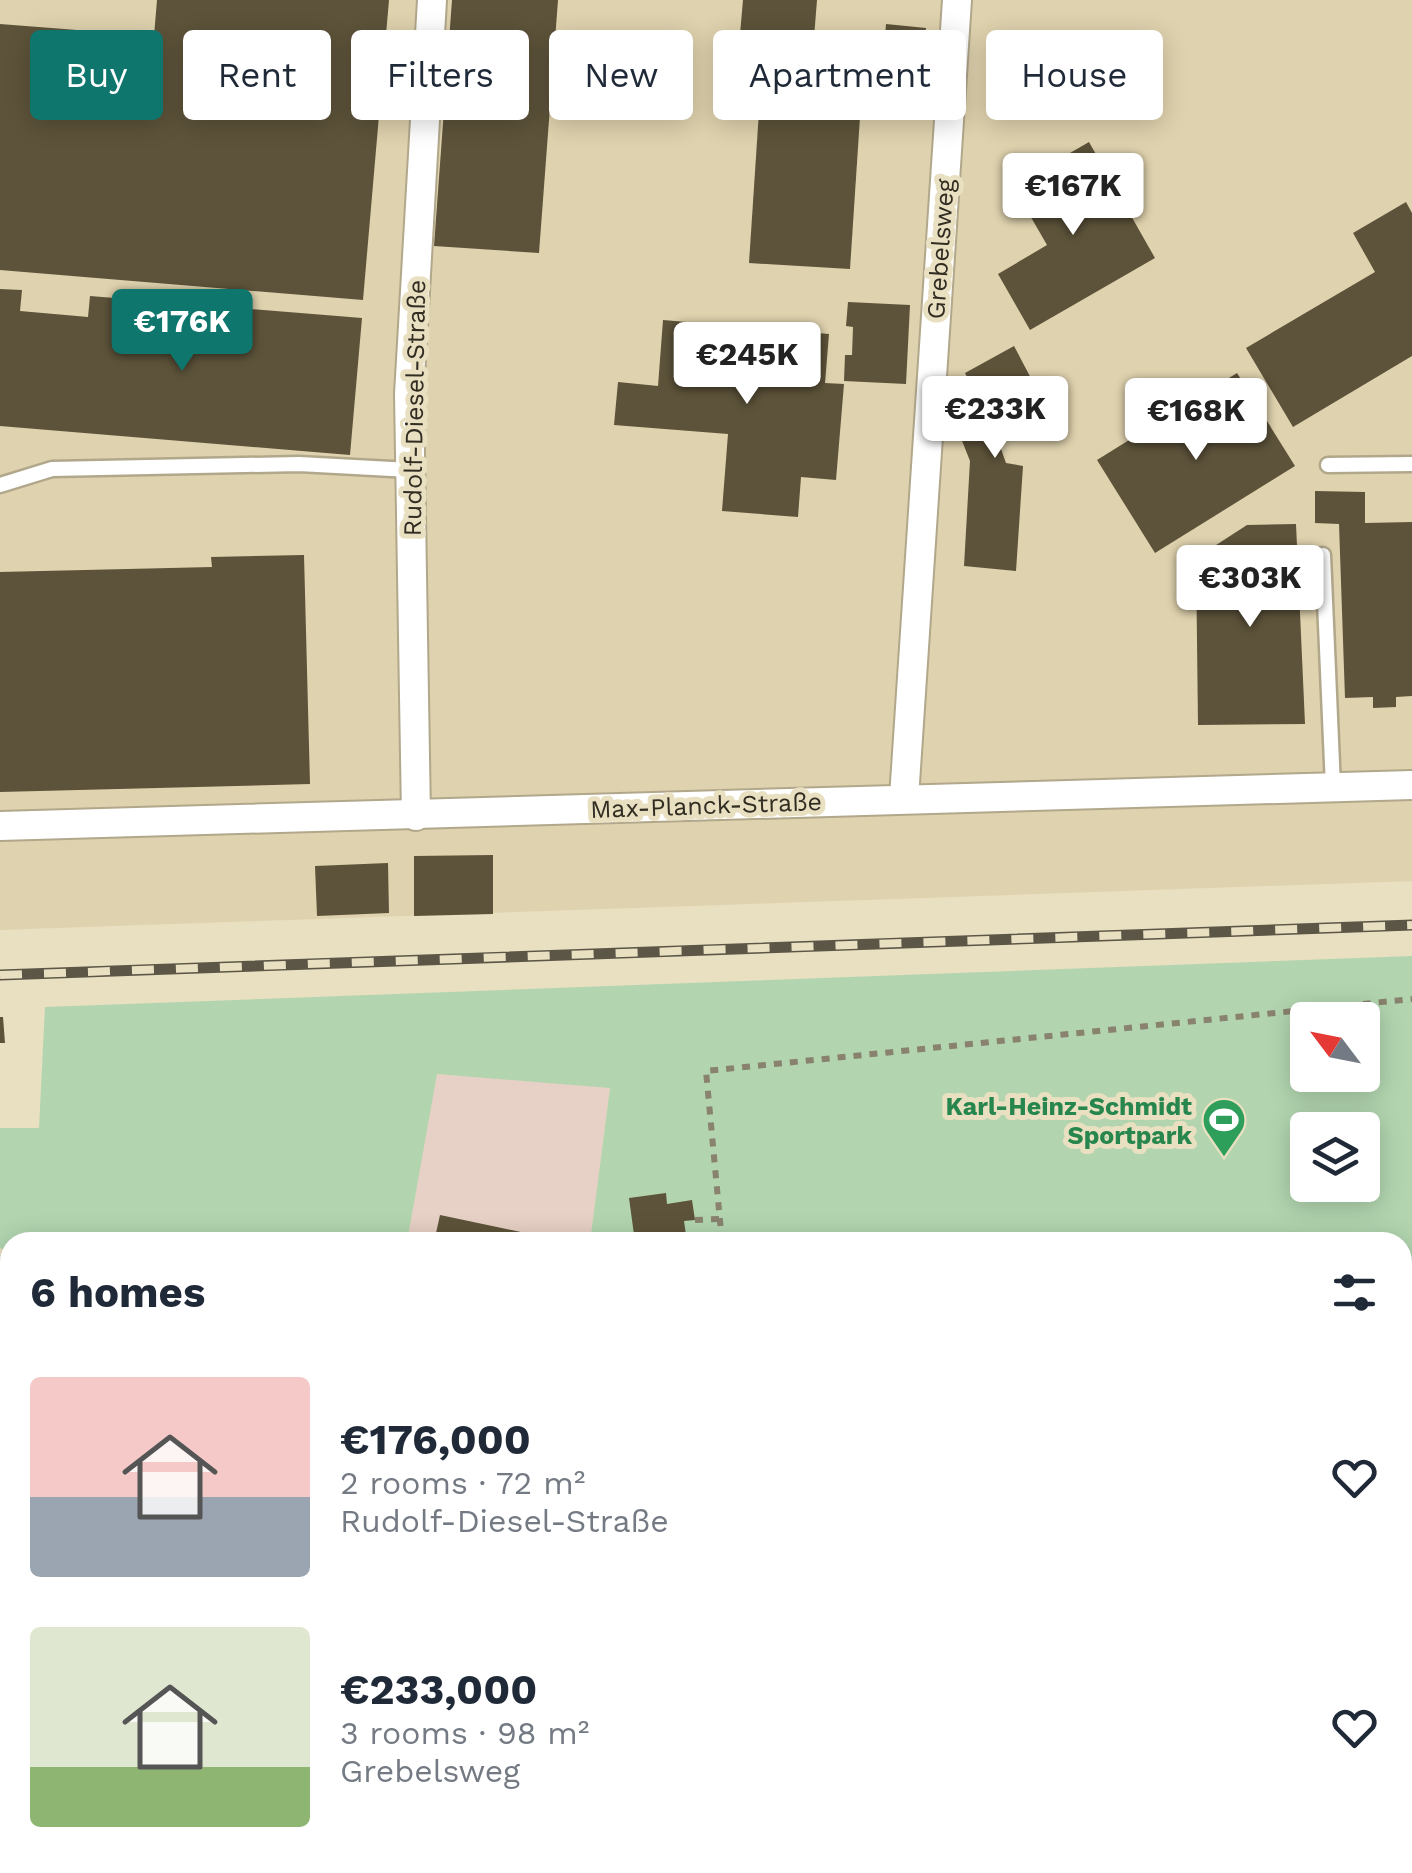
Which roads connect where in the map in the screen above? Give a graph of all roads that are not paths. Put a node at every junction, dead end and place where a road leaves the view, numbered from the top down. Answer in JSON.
{"nodes":[{"id":1,"x":432,"y":0,"type":"edge"},
{"id":2,"x":957,"y":0,"type":"edge"},
{"id":3,"x":1412,"y":464,"type":"edge"},
{"id":4,"x":1328,"y":465,"type":"dead end"},
{"id":5,"x":410,"y":470,"type":"junction"},
{"id":6,"x":0,"y":485,"type":"edge"},
{"id":7,"x":1323,"y":555,"type":"dead end"},
{"id":8,"x":1412,"y":785,"type":"edge"},
{"id":9,"x":1333,"y":787,"type":"junction"},
{"id":10,"x":904,"y":798,"type":"junction"},
{"id":11,"x":416,"y":816,"type":"junction"},
{"id":12,"x":0,"y":826,"type":"edge"}],
"edges":[{"from":1,"to":5,"type":"street","name":"Rudolf-Diesel-Straße"},
{"from":2,"to":10,"type":"street","name":"Grebelsweg"},
{"from":3,"to":4,"type":"lane"},
{"from":5,"to":6,"type":"lane"},
{"from":5,"to":11,"type":"street","name":"Rudolf-Diesel-Straße"},
{"from":7,"to":9,"type":"lane"},
{"from":8,"to":9,"type":"street","name":"Max-Planck-Straße"},
{"from":9,"to":10,"type":"street","name":"Max-Planck-Straße"},
{"from":10,"to":11,"type":"street","name":"Max-Planck-Straße"},
{"from":11,"to":12,"type":"street","name":"Max-Planck-Straße"}]}
